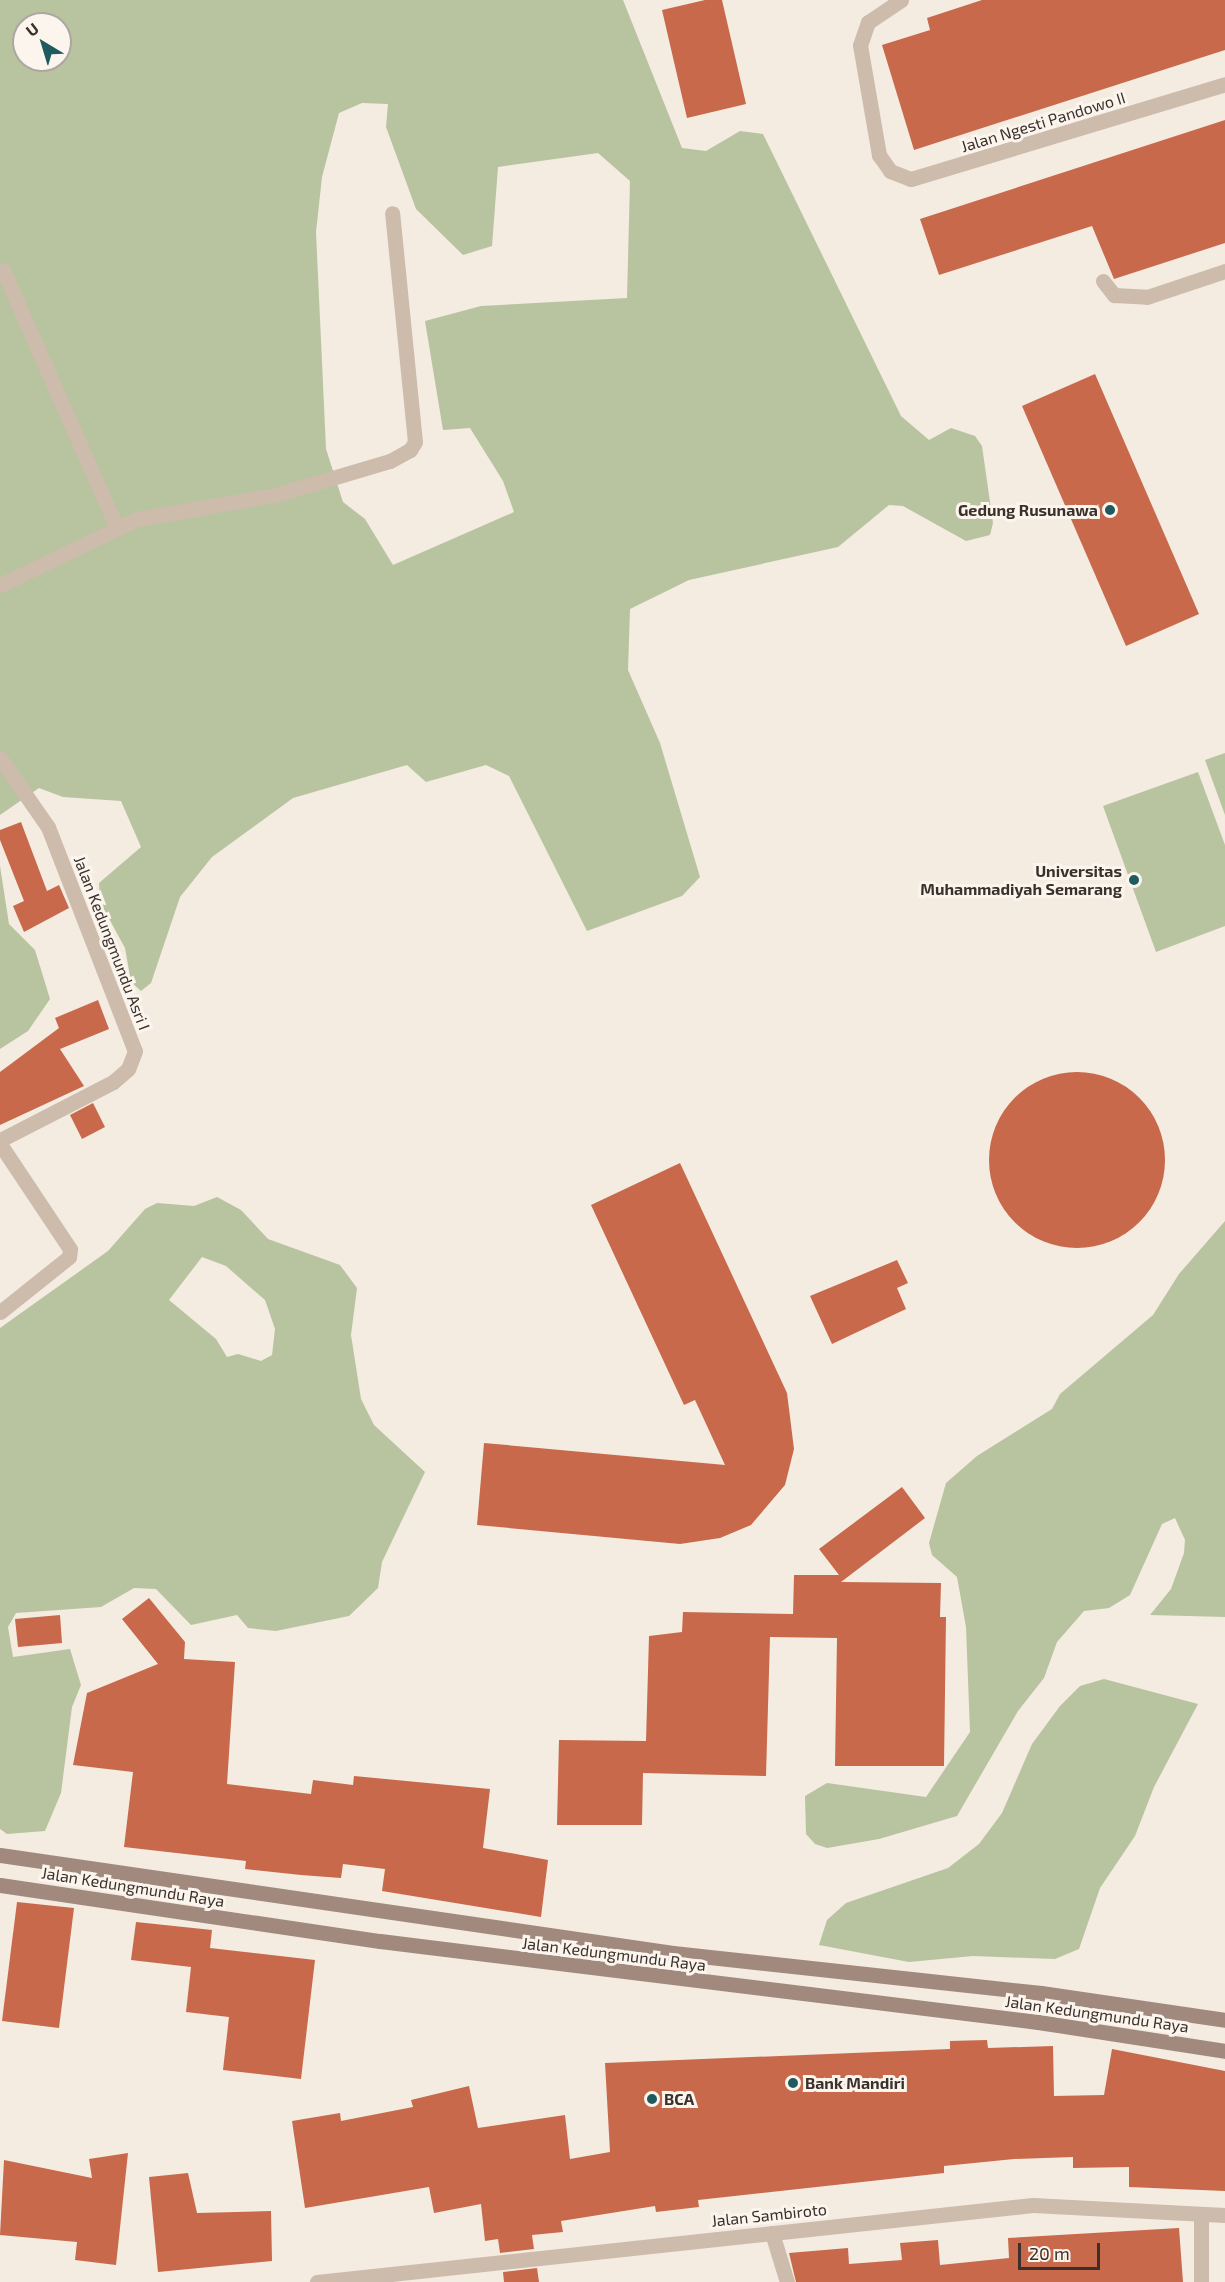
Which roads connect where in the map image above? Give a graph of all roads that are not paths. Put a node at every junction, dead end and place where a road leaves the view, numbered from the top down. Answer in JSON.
{"nodes":[{"id":1,"x":900,"y":0,"type":"edge"},
{"id":2,"x":1225,"y":84,"type":"edge"},
{"id":3,"x":392,"y":213,"type":"dead end"},
{"id":4,"x":3,"y":270,"type":"dead end"},
{"id":5,"x":1225,"y":271,"type":"edge"},
{"id":6,"x":1104,"y":281,"type":"dead end"},
{"id":7,"x":117,"y":529,"type":"junction"},
{"id":8,"x":0,"y":585,"type":"edge"},
{"id":9,"x":0,"y":758,"type":"edge"},
{"id":10,"x":0,"y":1142,"type":"edge"},
{"id":11,"x":0,"y":1312,"type":"edge"},
{"id":12,"x":0,"y":1855,"type":"edge"},
{"id":13,"x":0,"y":1885,"type":"edge"},
{"id":14,"x":1225,"y":2020,"type":"edge"},
{"id":15,"x":1225,"y":2051,"type":"edge"},
{"id":16,"x":1201,"y":2215,"type":"junction"},
{"id":17,"x":1225,"y":2215,"type":"edge"},
{"id":18,"x":772,"y":2233,"type":"junction"},
{"id":19,"x":317,"y":2282,"type":"edge"},
{"id":20,"x":787,"y":2282,"type":"edge"},
{"id":21,"x":1201,"y":2282,"type":"edge"}],
"edges":[{"from":1,"to":2,"type":"street","name":"Jalan Ngesti Pandowo II"},
{"from":3,"to":7,"type":"street"},
{"from":4,"to":7,"type":"street"},
{"from":5,"to":6,"type":"street"},
{"from":7,"to":8,"type":"street"},
{"from":9,"to":10,"type":"street","name":"Jalan Kedungmundu Asri I"},
{"from":10,"to":11,"type":"street"},
{"from":12,"to":14,"type":"main road","name":"Jalan Kedungmundu Raya"},
{"from":13,"to":15,"type":"main road","name":"Jalan Kedungmundu Raya"},
{"from":16,"to":17,"type":"street","name":"Jalan Sambiroto"},
{"from":16,"to":18,"type":"street","name":"Jalan Sambiroto"},
{"from":16,"to":21,"type":"street"},
{"from":18,"to":19,"type":"street","name":"Jalan Sambiroto"},
{"from":18,"to":20,"type":"street"}]}
